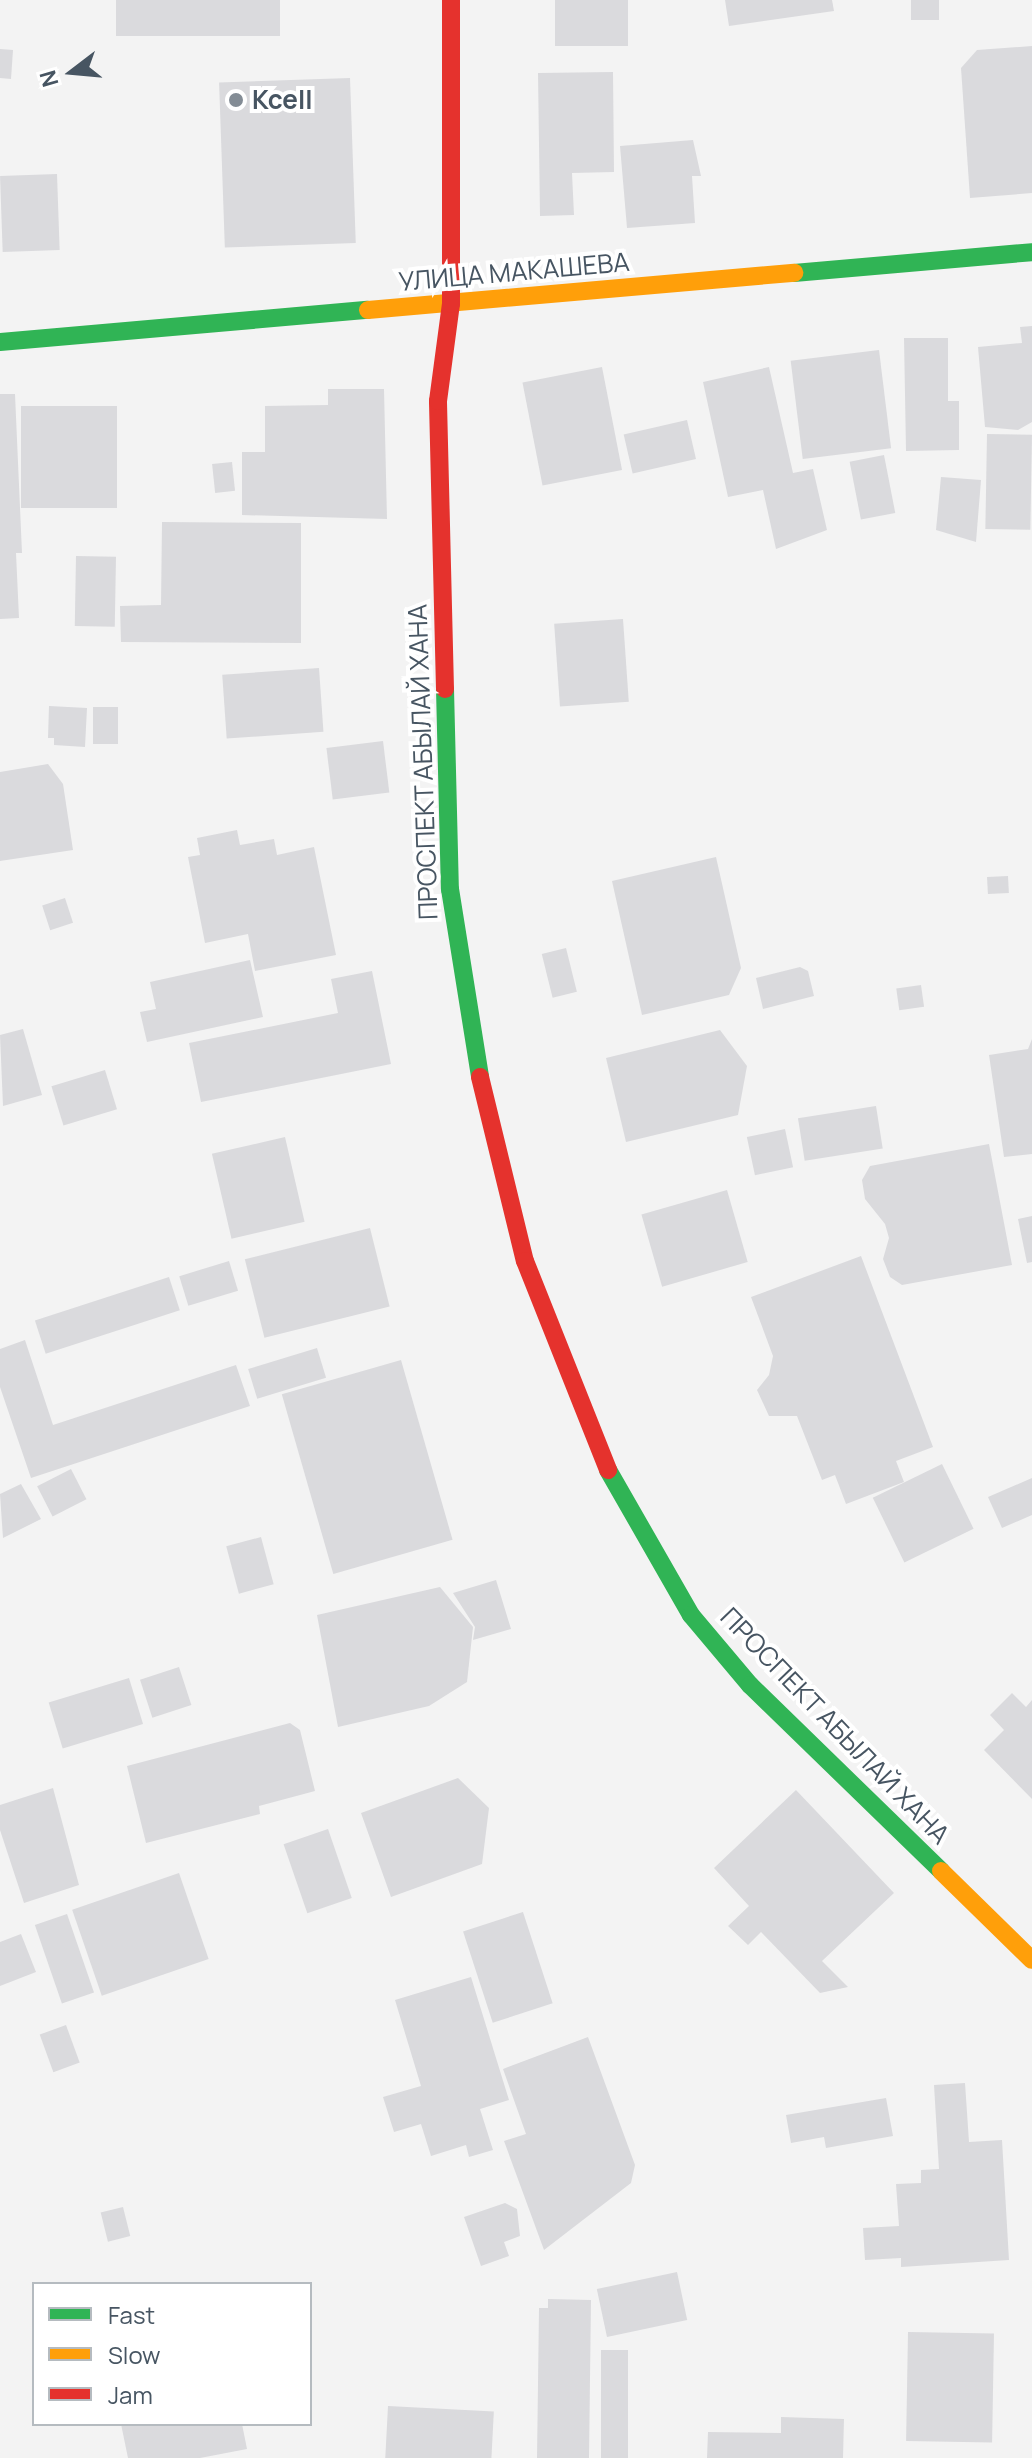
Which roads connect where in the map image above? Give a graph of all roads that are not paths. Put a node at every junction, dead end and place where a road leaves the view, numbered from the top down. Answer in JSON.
{"nodes":[{"id":1,"x":451,"y":0,"type":"edge"},
{"id":2,"x":1032,"y":252,"type":"edge"},
{"id":3,"x":451,"y":304,"type":"junction"},
{"id":4,"x":0,"y":342,"type":"edge"},
{"id":5,"x":1032,"y":1960,"type":"edge"}],
"edges":[{"from":1,"to":3,"type":"main road","name":"ПРОСПЕКТ АБЫЛАЙ ХАНА"},
{"from":2,"to":3,"type":"main road","name":"УЛИЦА МАКАШЕВА"},
{"from":3,"to":4,"type":"main road","name":"УЛИЦА МАКАШЕВА"},
{"from":3,"to":5,"type":"main road","name":"ПРОСПЕКТ АБЫЛАЙ ХАНА"}]}
